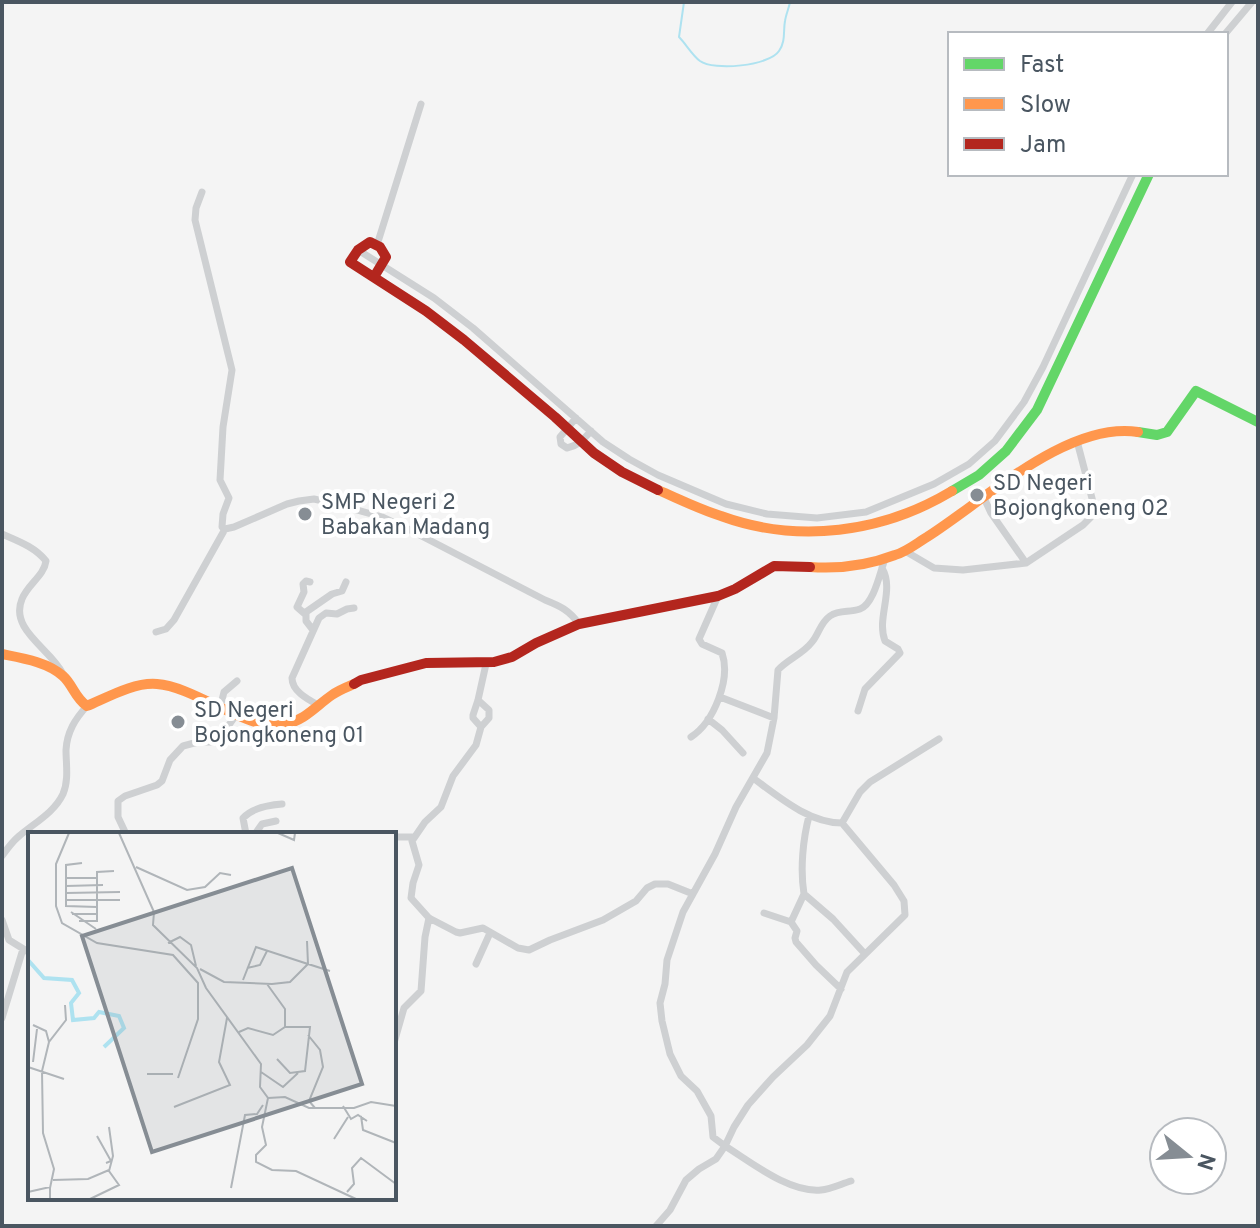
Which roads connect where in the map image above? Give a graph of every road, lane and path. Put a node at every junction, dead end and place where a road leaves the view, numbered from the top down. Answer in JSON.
{"nodes":[{"id":1,"x":1232,"y":2,"type":"edge"},
{"id":2,"x":1252,"y":2,"type":"edge"},
{"id":3,"x":1209,"y":32,"type":"edge"},
{"id":4,"x":1227,"y":32,"type":"edge"},
{"id":5,"x":421,"y":104,"type":"dead end"},
{"id":6,"x":1132,"y":176,"type":"edge"},
{"id":7,"x":1148,"y":176,"type":"edge"},
{"id":8,"x":202,"y":192,"type":"dead end"},
{"id":9,"x":377,"y":245,"type":"junction"},
{"id":10,"x":358,"y":250,"type":"junction"},
{"id":11,"x":383,"y":265,"type":"junction"},
{"id":12,"x":374,"y":277,"type":"junction"},
{"id":13,"x":576,"y":418,"type":"junction"},
{"id":14,"x":1258,"y":422,"type":"edge"},
{"id":15,"x":567,"y":428,"type":"junction"},
{"id":16,"x":591,"y":431,"type":"junction"},
{"id":17,"x":582,"y":441,"type":"junction"},
{"id":18,"x":1077,"y":441,"type":"junction"},
{"id":19,"x":984,"y":498,"type":"junction"},
{"id":20,"x":225,"y":529,"type":"junction"},
{"id":21,"x":2,"y":534,"type":"edge"},
{"id":22,"x":905,"y":551,"type":"junction"},
{"id":23,"x":1026,"y":563,"type":"junction"},
{"id":24,"x":883,"y":564,"type":"junction"},
{"id":25,"x":310,"y":582,"type":"dead end"},
{"id":26,"x":346,"y":582,"type":"dead end"},
{"id":27,"x":332,"y":594,"type":"junction"},
{"id":28,"x":718,"y":596,"type":"junction"},
{"id":29,"x":305,"y":614,"type":"junction"},
{"id":30,"x":579,"y":624,"type":"junction"},
{"id":31,"x":313,"y":630,"type":"junction"},
{"id":32,"x":156,"y":632,"type":"dead end"},
{"id":33,"x":2,"y":654,"type":"edge"},
{"id":34,"x":486,"y":664,"type":"junction"},
{"id":35,"x":65,"y":677,"type":"junction"},
{"id":36,"x":237,"y":681,"type":"dead end"},
{"id":37,"x":720,"y":697,"type":"junction"},
{"id":38,"x":478,"y":700,"type":"junction"},
{"id":39,"x":318,"y":705,"type":"junction"},
{"id":40,"x":87,"y":706,"type":"junction"},
{"id":41,"x":220,"y":708,"type":"junction"},
{"id":42,"x":858,"y":711,"type":"dead end"},
{"id":43,"x":236,"y":715,"type":"junction"},
{"id":44,"x":774,"y":718,"type":"junction"},
{"id":45,"x":708,"y":719,"type":"junction"},
{"id":46,"x":481,"y":727,"type":"junction"},
{"id":47,"x":691,"y":737,"type":"dead end"},
{"id":48,"x":939,"y":739,"type":"dead end"},
{"id":49,"x":743,"y":753,"type":"dead end"},
{"id":50,"x":753,"y":778,"type":"junction"},
{"id":51,"x":282,"y":804,"type":"dead end"},
{"id":52,"x":809,"y":816,"type":"junction"},
{"id":53,"x":276,"y":821,"type":"dead end"},
{"id":54,"x":842,"y":823,"type":"junction"},
{"id":55,"x":125,"y":832,"type":"edge"},
{"id":56,"x":246,"y":832,"type":"edge"},
{"id":57,"x":256,"y":832,"type":"edge"},
{"id":58,"x":396,"y":837,"type":"edge"},
{"id":59,"x":413,"y":837,"type":"junction"},
{"id":60,"x":2,"y":856,"type":"edge"},
{"id":61,"x":693,"y":894,"type":"junction"},
{"id":62,"x":804,"y":894,"type":"junction"},
{"id":63,"x":764,"y":913,"type":"dead end"},
{"id":64,"x":429,"y":918,"type":"junction"},
{"id":65,"x":2,"y":920,"type":"edge"},
{"id":66,"x":791,"y":922,"type":"junction"},
{"id":67,"x":490,"y":933,"type":"junction"},
{"id":68,"x":26,"y":951,"type":"edge"},
{"id":69,"x":865,"y":954,"type":"junction"},
{"id":70,"x":476,"y":964,"type":"dead end"},
{"id":71,"x":841,"y":989,"type":"junction"},
{"id":72,"x":2,"y":1018,"type":"edge"},
{"id":73,"x":396,"y":1036,"type":"edge"},
{"id":74,"x":725,"y":1146,"type":"junction"},
{"id":75,"x":851,"y":1181,"type":"dead end"},
{"id":76,"x":656,"y":1226,"type":"edge"}],
"edges":[{"from":1,"to":3,"type":"street"},
{"from":2,"to":4,"type":"street"},
{"from":5,"to":9,"type":"street"},
{"from":6,"to":16,"type":"street"},
{"from":7,"to":17,"type":"street"},
{"from":8,"to":20,"type":"street"},
{"from":9,"to":10,"type":"street"},
{"from":9,"to":11,"type":"street"},
{"from":10,"to":11,"type":"street"},
{"from":10,"to":12,"type":"street"},
{"from":11,"to":12,"type":"street"},
{"from":11,"to":13,"type":"street"},
{"from":12,"to":15,"type":"street"},
{"from":13,"to":15,"type":"street"},
{"from":13,"to":16,"type":"street"},
{"from":14,"to":18,"type":"street"},
{"from":15,"to":17,"type":"street"},
{"from":15,"to":17,"type":"street"},
{"from":16,"to":17,"type":"street"},
{"from":18,"to":19,"type":"street"},
{"from":18,"to":23,"type":"street"},
{"from":19,"to":22,"type":"street"},
{"from":19,"to":23,"type":"street"},
{"from":20,"to":30,"type":"street"},
{"from":20,"to":32,"type":"street"},
{"from":21,"to":35,"type":"street"},
{"from":22,"to":23,"type":"street"},
{"from":22,"to":24,"type":"street"},
{"from":24,"to":28,"type":"street"},
{"from":24,"to":42,"type":"street"},
{"from":24,"to":44,"type":"street"},
{"from":25,"to":29,"type":"street"},
{"from":26,"to":27,"type":"street"},
{"from":27,"to":29,"type":"street"},
{"from":27,"to":31,"type":"street"},
{"from":28,"to":30,"type":"street"},
{"from":28,"to":37,"type":"street"},
{"from":29,"to":31,"type":"street"},
{"from":30,"to":34,"type":"street"},
{"from":31,"to":39,"type":"street"},
{"from":33,"to":35,"type":"street"},
{"from":34,"to":38,"type":"street"},
{"from":34,"to":39,"type":"street"},
{"from":35,"to":40,"type":"street"},
{"from":36,"to":41,"type":"street"},
{"from":37,"to":44,"type":"street"},
{"from":37,"to":45,"type":"street"},
{"from":38,"to":46,"type":"street"},
{"from":38,"to":46,"type":"street"},
{"from":39,"to":43,"type":"street"},
{"from":40,"to":41,"type":"street"},
{"from":40,"to":60,"type":"street"},
{"from":41,"to":43,"type":"street"},
{"from":43,"to":55,"type":"street"},
{"from":44,"to":50,"type":"street"},
{"from":45,"to":47,"type":"street"},
{"from":45,"to":49,"type":"street"},
{"from":46,"to":59,"type":"street"},
{"from":48,"to":54,"type":"street"},
{"from":50,"to":52,"type":"street"},
{"from":50,"to":61,"type":"street"},
{"from":51,"to":56,"type":"street"},
{"from":52,"to":54,"type":"street"},
{"from":52,"to":62,"type":"street"},
{"from":53,"to":57,"type":"street"},
{"from":54,"to":69,"type":"street"},
{"from":58,"to":59,"type":"street"},
{"from":59,"to":64,"type":"street"},
{"from":61,"to":67,"type":"street"},
{"from":61,"to":74,"type":"street"},
{"from":62,"to":66,"type":"street"},
{"from":62,"to":69,"type":"street"},
{"from":63,"to":66,"type":"street"},
{"from":64,"to":67,"type":"street"},
{"from":64,"to":73,"type":"street"},
{"from":65,"to":68,"type":"street"},
{"from":66,"to":71,"type":"street"},
{"from":67,"to":70,"type":"street"},
{"from":68,"to":72,"type":"street"},
{"from":69,"to":71,"type":"street"},
{"from":71,"to":74,"type":"street"},
{"from":74,"to":75,"type":"street"},
{"from":74,"to":76,"type":"street"}]}
